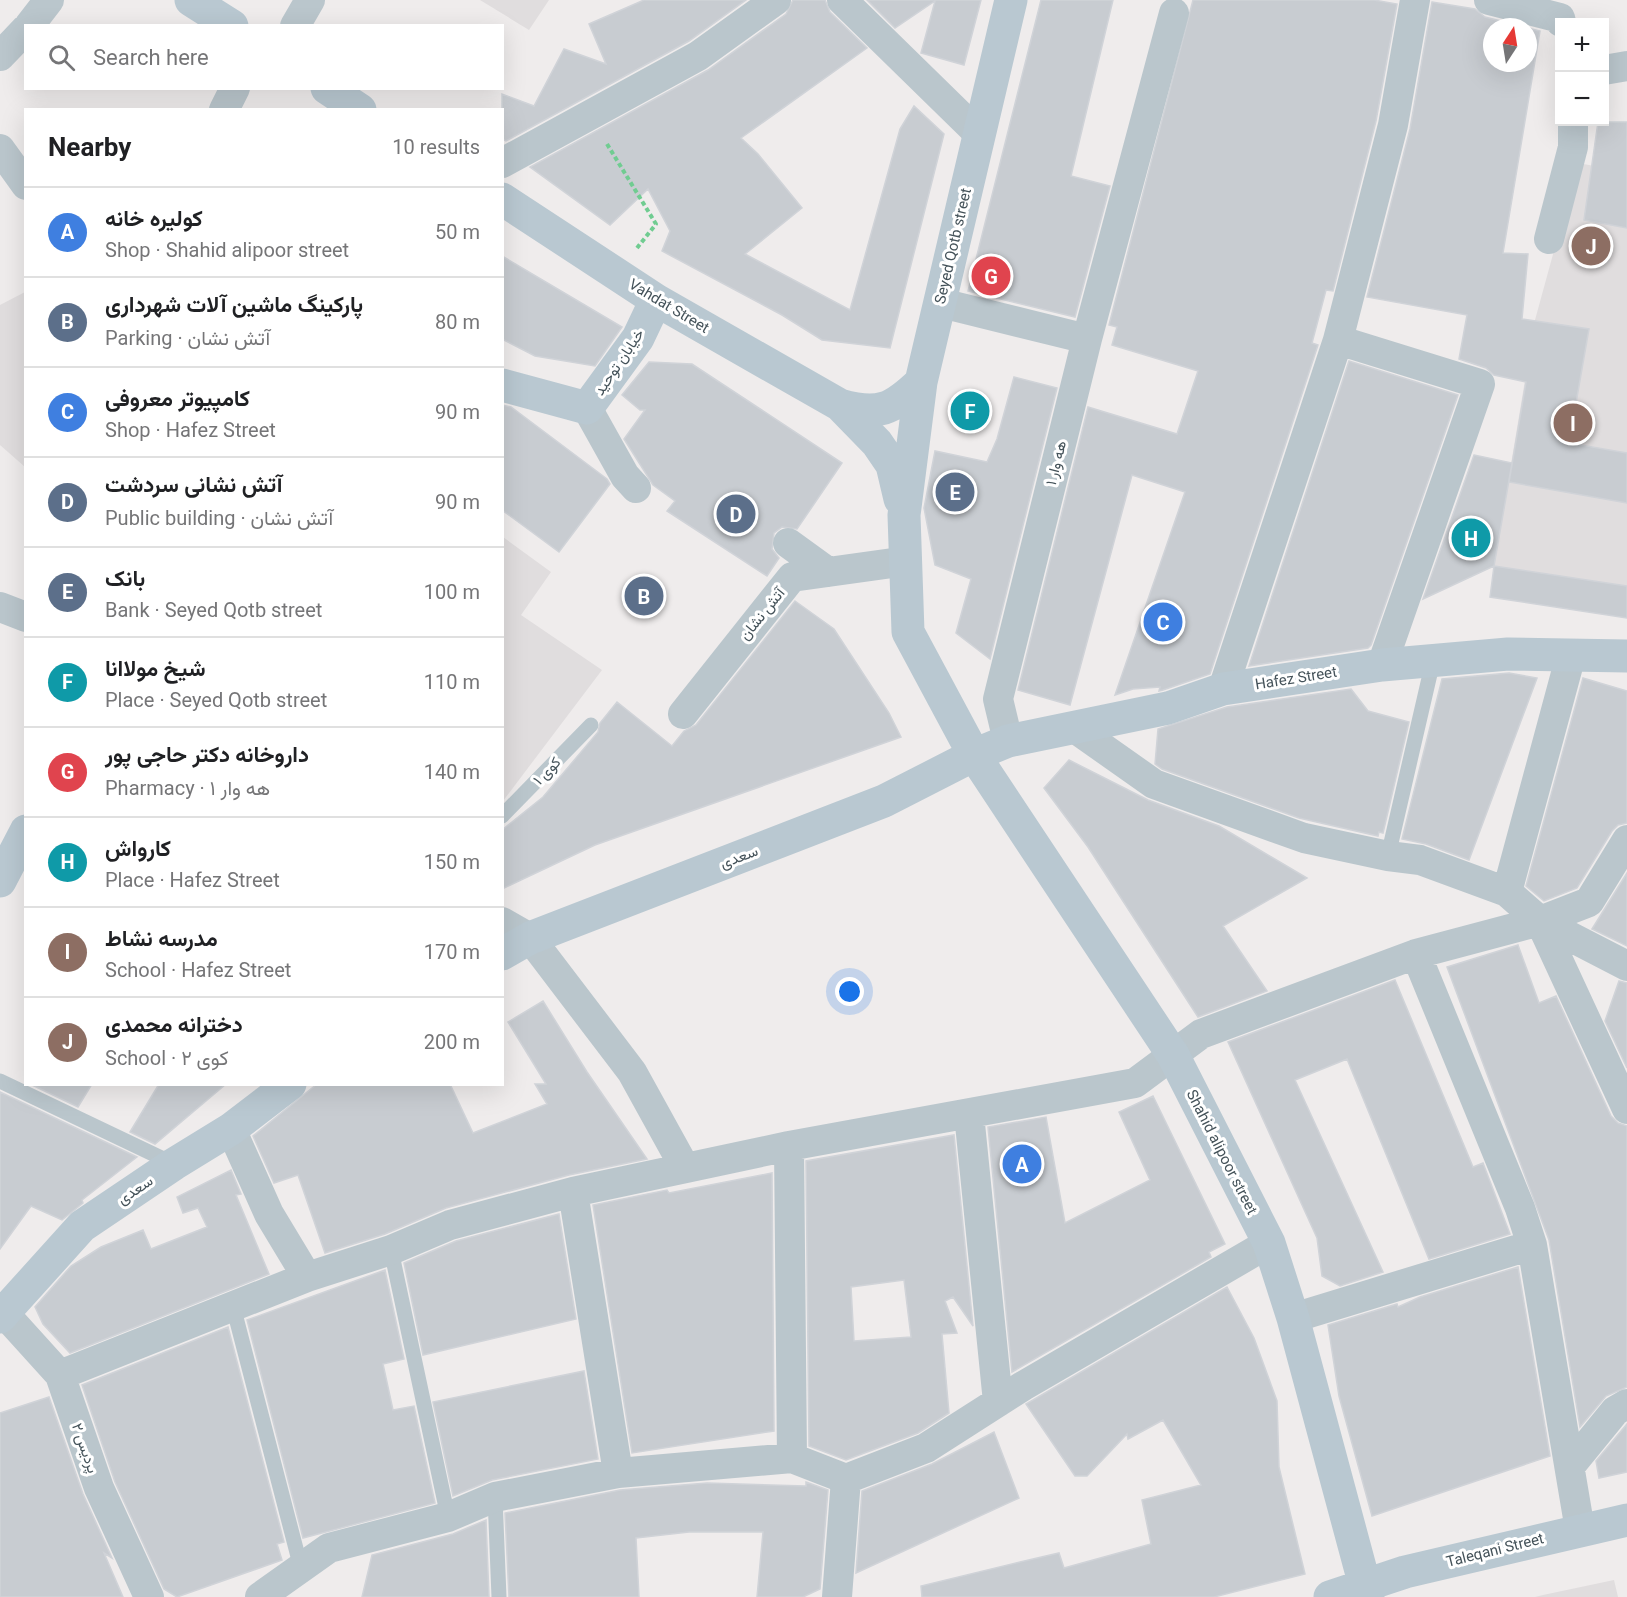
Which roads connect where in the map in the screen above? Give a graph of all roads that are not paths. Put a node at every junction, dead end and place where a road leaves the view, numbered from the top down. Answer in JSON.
{"nodes":[{"id":1,"x":49,"y":0,"type":"edge"},
{"id":2,"x":191,"y":0,"type":"edge"},
{"id":3,"x":310,"y":0,"type":"edge"},
{"id":4,"x":776,"y":0,"type":"edge"},
{"id":5,"x":842,"y":0,"type":"edge"},
{"id":6,"x":1011,"y":0,"type":"edge"},
{"id":7,"x":1415,"y":0,"type":"edge"},
{"id":8,"x":1489,"y":0,"type":"edge"},
{"id":9,"x":1174,"y":13,"type":"dead end"},
{"id":10,"x":1560,"y":18,"type":"edge"},
{"id":11,"x":31,"y":24,"type":"edge"},
{"id":12,"x":229,"y":24,"type":"edge"},
{"id":13,"x":296,"y":24,"type":"edge"},
{"id":14,"x":24,"y":31,"type":"edge"},
{"id":15,"x":0,"y":56,"type":"edge"},
{"id":16,"x":1627,"y":66,"type":"edge"},
{"id":17,"x":1609,"y":69,"type":"edge"},
{"id":18,"x":234,"y":90,"type":"edge"},
{"id":19,"x":330,"y":90,"type":"edge"},
{"id":20,"x":225,"y":108,"type":"edge"},
{"id":21,"x":357,"y":108,"type":"edge"},
{"id":22,"x":1573,"y":126,"type":"edge"},
{"id":23,"x":979,"y":134,"type":"junction"},
{"id":24,"x":0,"y":149,"type":"edge"},
{"id":25,"x":504,"y":162,"type":"edge"},
{"id":26,"x":24,"y":182,"type":"edge"},
{"id":27,"x":504,"y":200,"type":"edge"},
{"id":28,"x":1549,"y":238,"type":"dead end"},
{"id":29,"x":656,"y":300,"type":"junction"},
{"id":30,"x":941,"y":303,"type":"junction"},
{"id":31,"x":1087,"y":339,"type":"junction"},
{"id":32,"x":1338,"y":340,"type":"junction"},
{"id":33,"x":921,"y":382,"type":"junction"},
{"id":34,"x":504,"y":386,"type":"edge"},
{"id":35,"x":840,"y":405,"type":"junction"},
{"id":36,"x":587,"y":408,"type":"junction"},
{"id":37,"x":636,"y":488,"type":"dead end"},
{"id":38,"x":905,"y":504,"type":"junction"},
{"id":39,"x":788,"y":543,"type":"dead end"},
{"id":40,"x":907,"y":561,"type":"junction"},
{"id":41,"x":828,"y":572,"type":"junction"},
{"id":42,"x":0,"y":607,"type":"edge"},
{"id":43,"x":24,"y":616,"type":"edge"},
{"id":44,"x":1571,"y":655,"type":"junction"},
{"id":45,"x":1627,"y":656,"type":"edge"},
{"id":46,"x":1433,"y":661,"type":"junction"},
{"id":47,"x":1382,"y":665,"type":"junction"},
{"id":48,"x":1223,"y":689,"type":"junction"},
{"id":49,"x":682,"y":714,"type":"dead end"},
{"id":50,"x":591,"y":725,"type":"dead end"},
{"id":51,"x":1076,"y":729,"type":"junction"},
{"id":52,"x":1008,"y":741,"type":"junction"},
{"id":53,"x":974,"y":755,"type":"junction"},
{"id":54,"x":504,"y":814,"type":"edge"},
{"id":55,"x":24,"y":835,"type":"edge"},
{"id":56,"x":1627,"y":840,"type":"edge"},
{"id":57,"x":1388,"y":856,"type":"junction"},
{"id":58,"x":0,"y":881,"type":"edge"},
{"id":59,"x":1507,"y":892,"type":"junction"},
{"id":60,"x":1540,"y":921,"type":"junction"},
{"id":61,"x":512,"y":938,"type":"edge"},
{"id":62,"x":1416,"y":954,"type":"junction"},
{"id":63,"x":1627,"y":966,"type":"edge"},
{"id":64,"x":1173,"y":1055,"type":"junction"},
{"id":65,"x":0,"y":1081,"type":"edge"},
{"id":66,"x":287,"y":1086,"type":"edge"},
{"id":67,"x":1627,"y":1109,"type":"edge"},
{"id":68,"x":969,"y":1114,"type":"junction"},
{"id":69,"x":231,"y":1129,"type":"junction"},
{"id":70,"x":789,"y":1146,"type":"junction"},
{"id":71,"x":174,"y":1164,"type":"junction"},
{"id":72,"x":685,"y":1168,"type":"junction"},
{"id":73,"x":573,"y":1192,"type":"junction"},
{"id":74,"x":1269,"y":1243,"type":"junction"},
{"id":75,"x":1532,"y":1245,"type":"junction"},
{"id":76,"x":391,"y":1250,"type":"junction"},
{"id":77,"x":307,"y":1277,"type":"junction"},
{"id":78,"x":233,"y":1306,"type":"junction"},
{"id":79,"x":2,"y":1314,"type":"edge"},
{"id":80,"x":1293,"y":1318,"type":"junction"},
{"id":81,"x":60,"y":1375,"type":"junction"},
{"id":82,"x":998,"y":1402,"type":"junction"},
{"id":83,"x":1627,"y":1404,"type":"edge"},
{"id":84,"x":792,"y":1458,"type":"junction"},
{"id":85,"x":1571,"y":1465,"type":"junction"},
{"id":86,"x":618,"y":1473,"type":"junction"},
{"id":87,"x":846,"y":1479,"type":"junction"},
{"id":88,"x":495,"y":1497,"type":"junction"},
{"id":89,"x":448,"y":1517,"type":"junction"},
{"id":90,"x":1627,"y":1520,"type":"edge"},
{"id":91,"x":1580,"y":1530,"type":"junction"},
{"id":92,"x":301,"y":1568,"type":"junction"},
{"id":93,"x":1366,"y":1592,"type":"edge"},
{"id":94,"x":148,"y":1597,"type":"edge"},
{"id":95,"x":260,"y":1597,"type":"edge"},
{"id":96,"x":499,"y":1597,"type":"edge"},
{"id":97,"x":837,"y":1597,"type":"edge"},
{"id":98,"x":1330,"y":1597,"type":"edge"}],
"edges":[{"from":1,"to":11,"type":"street"},
{"from":2,"to":12,"type":"main road"},
{"from":3,"to":13,"type":"street"},
{"from":4,"to":25,"type":"street"},
{"from":5,"to":23,"type":"street"},
{"from":6,"to":23,"type":"main road","name":"Seyed Qotb street"},
{"from":7,"to":32,"type":"street"},
{"from":8,"to":10,"type":"street"},
{"from":9,"to":31,"type":"street","name":"هه وار ۱"},
{"from":14,"to":15,"type":"street"},
{"from":16,"to":17,"type":"street"},
{"from":18,"to":20,"type":"street"},
{"from":19,"to":21,"type":"main road"},
{"from":22,"to":28,"type":"street"},
{"from":23,"to":30,"type":"main road","name":"Seyed Qotb street"},
{"from":24,"to":26,"type":"street"},
{"from":27,"to":29,"type":"main road","name":"Vahdat Street"},
{"from":29,"to":35,"type":"main road","name":"Vahdat Street"},
{"from":29,"to":36,"type":"main road","name":"خیابان توحید"},
{"from":30,"to":31,"type":"street"},
{"from":30,"to":33,"type":"main road","name":"Seyed Qotb street"},
{"from":31,"to":52,"type":"street","name":"هه وار ۱"},
{"from":32,"to":47,"type":"street"},
{"from":32,"to":48,"type":"street"},
{"from":33,"to":35,"type":"main road"},
{"from":33,"to":38,"type":"main road","name":"Seyed Qotb street"},
{"from":34,"to":36,"type":"main road","name":"خیابان توحید"},
{"from":35,"to":38,"type":"main road"},
{"from":36,"to":37,"type":"street"},
{"from":38,"to":40,"type":"main road","name":"Shahid alipoor street"},
{"from":39,"to":41,"type":"street"},
{"from":40,"to":41,"type":"street","name":"آتش نشان"},
{"from":40,"to":53,"type":"main road","name":"Shahid alipoor street"},
{"from":41,"to":49,"type":"street","name":"آتش نشان"},
{"from":42,"to":43,"type":"street"},
{"from":44,"to":45,"type":"main road","name":"Hafez Street"},
{"from":44,"to":46,"type":"main road","name":"Hafez Street"},
{"from":44,"to":59,"type":"street"},
{"from":46,"to":47,"type":"main road","name":"Hafez Street"},
{"from":46,"to":57,"type":"lane"},
{"from":47,"to":48,"type":"main road","name":"Hafez Street"},
{"from":48,"to":51,"type":"main road","name":"Hafez Street"},
{"from":50,"to":54,"type":"lane","name":"کوی ۱"},
{"from":51,"to":52,"type":"main road","name":"Hafez Street"},
{"from":51,"to":57,"type":"street"},
{"from":52,"to":53,"type":"main road","name":"Hafez Street"},
{"from":53,"to":61,"type":"main road","name":"سعدی"},
{"from":53,"to":64,"type":"main road","name":"Shahid alipoor street"},
{"from":55,"to":58,"type":"main road"},
{"from":56,"to":60,"type":"street"},
{"from":57,"to":59,"type":"street"},
{"from":59,"to":60,"type":"street"},
{"from":60,"to":62,"type":"street"},
{"from":60,"to":63,"type":"street"},
{"from":60,"to":67,"type":"street"},
{"from":61,"to":72,"type":"street"},
{"from":62,"to":64,"type":"street"},
{"from":62,"to":75,"type":"street"},
{"from":64,"to":68,"type":"street"},
{"from":64,"to":74,"type":"main road","name":"Shahid alipoor street"},
{"from":65,"to":71,"type":"lane"},
{"from":66,"to":69,"type":"main road","name":"سعدی"},
{"from":68,"to":70,"type":"street"},
{"from":68,"to":82,"type":"street"},
{"from":69,"to":71,"type":"main road","name":"سعدی"},
{"from":69,"to":77,"type":"street"},
{"from":70,"to":72,"type":"street"},
{"from":70,"to":84,"type":"street"},
{"from":71,"to":79,"type":"main road","name":"سعدی"},
{"from":72,"to":73,"type":"street"},
{"from":73,"to":76,"type":"street"},
{"from":73,"to":86,"type":"street"},
{"from":74,"to":80,"type":"main road","name":"Shahid alipoor street"},
{"from":74,"to":82,"type":"street"},
{"from":75,"to":80,"type":"street"},
{"from":75,"to":85,"type":"street"},
{"from":76,"to":77,"type":"street"},
{"from":76,"to":89,"type":"lane"},
{"from":77,"to":78,"type":"street"},
{"from":78,"to":81,"type":"street"},
{"from":78,"to":92,"type":"lane"},
{"from":79,"to":81,"type":"street","name":"پردیس ۲"},
{"from":80,"to":93,"type":"main road","name":"Shahid alipoor street"},
{"from":81,"to":94,"type":"street","name":"پردیس ۲"},
{"from":82,"to":87,"type":"street"},
{"from":83,"to":85,"type":"street"},
{"from":84,"to":86,"type":"street"},
{"from":84,"to":87,"type":"street"},
{"from":85,"to":91,"type":"street"},
{"from":86,"to":88,"type":"street"},
{"from":87,"to":97,"type":"street"},
{"from":88,"to":89,"type":"street"},
{"from":88,"to":96,"type":"lane"},
{"from":89,"to":92,"type":"street"},
{"from":90,"to":91,"type":"main road","name":"Taleqani Street"},
{"from":91,"to":93,"type":"main road","name":"Taleqani Street"},
{"from":92,"to":95,"type":"street"},
{"from":93,"to":98,"type":"main road","name":"Taleqani Street"}]}
